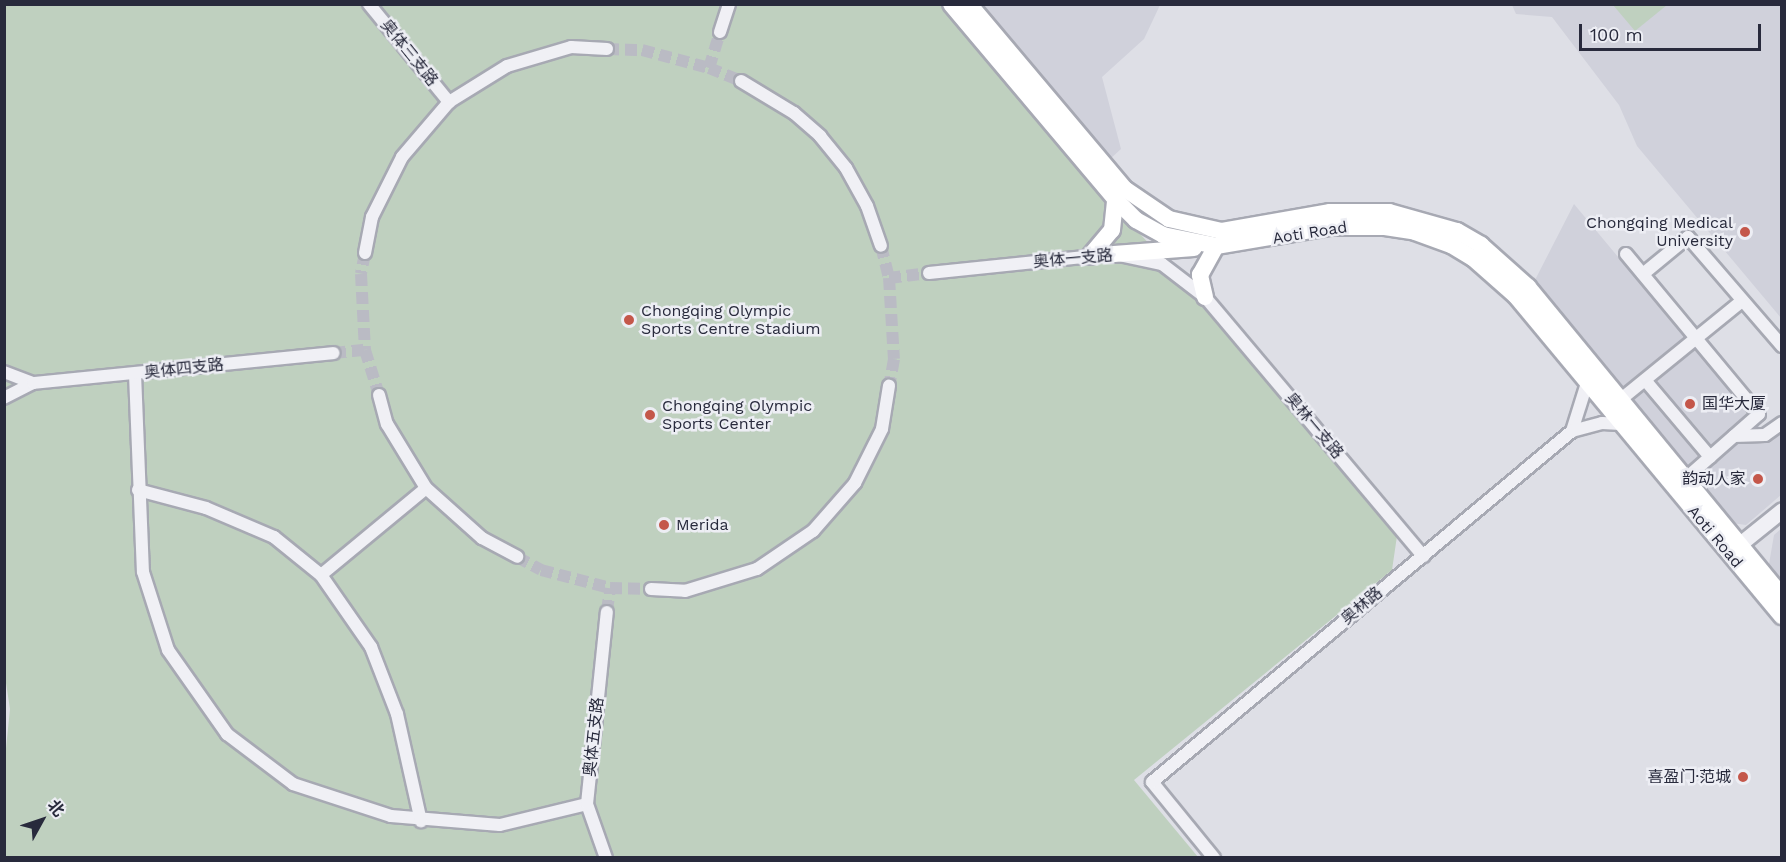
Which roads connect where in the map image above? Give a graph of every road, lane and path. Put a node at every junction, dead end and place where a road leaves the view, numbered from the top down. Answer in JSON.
{"nodes":[{"id":1,"x":369,"y":4,"type":"edge"},
{"id":2,"x":729,"y":4,"type":"edge"},
{"id":3,"x":951,"y":4,"type":"edge"},
{"id":4,"x":969,"y":4,"type":"edge"},
{"id":5,"x":720,"y":32,"type":"tunnel mouth"},
{"id":6,"x":607,"y":49,"type":"tunnel mouth"},
{"id":7,"x":741,"y":81,"type":"tunnel mouth"},
{"id":8,"x":449,"y":102,"type":"junction"},
{"id":9,"x":1115,"y":199,"type":"junction"},
{"id":10,"x":881,"y":246,"type":"tunnel mouth"},
{"id":11,"x":1216,"y":246,"type":"junction"},
{"id":12,"x":365,"y":253,"type":"tunnel mouth"},
{"id":13,"x":1114,"y":254,"type":"junction"},
{"id":14,"x":1626,"y":254,"type":"dead end"},
{"id":15,"x":1090,"y":256,"type":"junction"},
{"id":16,"x":929,"y":273,"type":"tunnel mouth"},
{"id":17,"x":1643,"y":274,"type":"junction"},
{"id":18,"x":1205,"y":297,"type":"junction"},
{"id":19,"x":1742,"y":301,"type":"junction"},
{"id":20,"x":1696,"y":338,"type":"junction"},
{"id":21,"x":1782,"y":346,"type":"edge"},
{"id":22,"x":334,"y":353,"type":"tunnel mouth"},
{"id":23,"x":4,"y":372,"type":"edge"},
{"id":24,"x":135,"y":374,"type":"junction"},
{"id":25,"x":1645,"y":380,"type":"junction"},
{"id":26,"x":33,"y":382,"type":"junction"},
{"id":27,"x":1587,"y":383,"type":"junction"},
{"id":28,"x":890,"y":386,"type":"tunnel mouth"},
{"id":29,"x":379,"y":395,"type":"tunnel mouth"},
{"id":30,"x":4,"y":399,"type":"edge"},
{"id":31,"x":1620,"y":400,"type":"junction"},
{"id":32,"x":1782,"y":423,"type":"edge"},
{"id":33,"x":1621,"y":424,"type":"junction"},
{"id":34,"x":1572,"y":431,"type":"junction"},
{"id":35,"x":1734,"y":436,"type":"junction"},
{"id":36,"x":1710,"y":457,"type":"junction"},
{"id":37,"x":1685,"y":479,"type":"junction"},
{"id":38,"x":426,"y":488,"type":"junction"},
{"id":39,"x":138,"y":490,"type":"junction"},
{"id":40,"x":1782,"y":510,"type":"edge"},
{"id":41,"x":1734,"y":549,"type":"junction"},
{"id":42,"x":1423,"y":556,"type":"junction"},
{"id":43,"x":517,"y":557,"type":"tunnel mouth"},
{"id":44,"x":321,"y":575,"type":"junction"},
{"id":45,"x":651,"y":590,"type":"tunnel mouth"},
{"id":46,"x":1782,"y":596,"type":"edge"},
{"id":47,"x":608,"y":612,"type":"tunnel mouth"},
{"id":48,"x":1782,"y":616,"type":"edge"},
{"id":49,"x":587,"y":804,"type":"junction"},
{"id":50,"x":421,"y":821,"type":"junction"},
{"id":51,"x":606,"y":858,"type":"edge"},
{"id":52,"x":1214,"y":858,"type":"edge"}],
"edges":[{"from":1,"to":8,"type":"street","name":"奥体三支路"},
{"from":2,"to":5,"type":"street"},
{"from":3,"to":9,"type":"main road","name":"Aoti Road"},
{"from":4,"to":31,"type":"main road","name":"Aoti Road"},
{"from":6,"to":8,"type":"street"},
{"from":7,"to":10,"type":"street"},
{"from":8,"to":12,"type":"street"},
{"from":9,"to":11,"type":"main road","name":"Aoti Road"},
{"from":9,"to":15,"type":"main road"},
{"from":11,"to":13,"type":"main road"},
{"from":11,"to":18,"type":"main road"},
{"from":11,"to":27,"type":"main road","name":"Aoti Road"},
{"from":13,"to":15,"type":"street","name":"奥体一支路"},
{"from":13,"to":18,"type":"street","name":"奥体一支路"},
{"from":14,"to":17,"type":"street"},
{"from":15,"to":16,"type":"street","name":"奥体一支路"},
{"from":17,"to":19,"type":"street"},
{"from":17,"to":20,"type":"street"},
{"from":18,"to":42,"type":"street","name":"奥林一支路"},
{"from":19,"to":20,"type":"street"},
{"from":19,"to":21,"type":"street"},
{"from":20,"to":25,"type":"street"},
{"from":20,"to":35,"type":"street"},
{"from":22,"to":24,"type":"street","name":"奥体四支路"},
{"from":23,"to":26,"type":"street"},
{"from":24,"to":26,"type":"street","name":"奥体四支路"},
{"from":24,"to":39,"type":"street"},
{"from":25,"to":31,"type":"street"},
{"from":25,"to":36,"type":"street"},
{"from":26,"to":30,"type":"street"},
{"from":27,"to":33,"type":"main road","name":"Aoti Road"},
{"from":27,"to":34,"type":"street"},
{"from":28,"to":45,"type":"street"},
{"from":29,"to":38,"type":"street"},
{"from":31,"to":37,"type":"main road","name":"Aoti Road"},
{"from":32,"to":35,"type":"street"},
{"from":33,"to":34,"type":"street","name":"奥林路"},
{"from":33,"to":41,"type":"main road","name":"Aoti Road"},
{"from":34,"to":42,"type":"street","name":"奥林路"},
{"from":35,"to":36,"type":"street"},
{"from":36,"to":37,"type":"street"},
{"from":37,"to":41,"type":"main road","name":"Aoti Road"},
{"from":38,"to":43,"type":"street"},
{"from":38,"to":44,"type":"street"},
{"from":39,"to":44,"type":"street"},
{"from":39,"to":50,"type":"street"},
{"from":40,"to":41,"type":"street"},
{"from":41,"to":46,"type":"main road","name":"Aoti Road"},
{"from":41,"to":48,"type":"main road","name":"Aoti Road"},
{"from":42,"to":52,"type":"street","name":"奥林路"},
{"from":44,"to":50,"type":"street"},
{"from":47,"to":49,"type":"street","name":"奥体五支路"},
{"from":49,"to":50,"type":"street"},
{"from":49,"to":51,"type":"street","name":"奥体五支路"}]}
